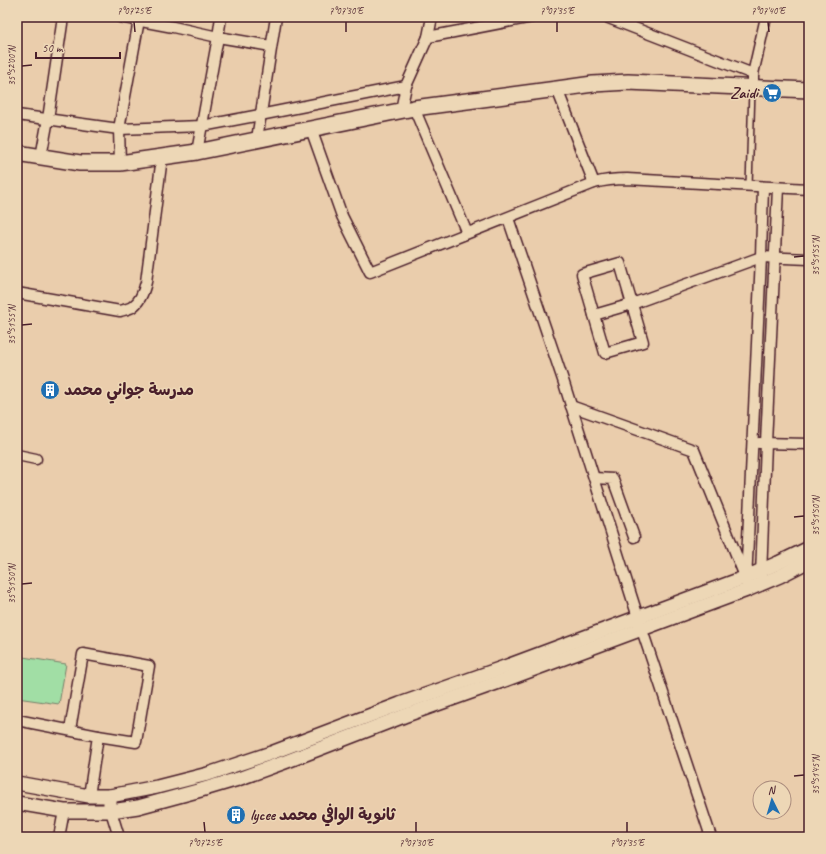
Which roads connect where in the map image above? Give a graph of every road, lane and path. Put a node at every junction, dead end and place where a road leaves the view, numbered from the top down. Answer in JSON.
{"nodes":[{"id":1,"x":63,"y":17,"type":"edge"},
{"id":2,"x":120,"y":17,"type":"edge"},
{"id":3,"x":221,"y":17,"type":"edge"},
{"id":4,"x":276,"y":17,"type":"edge"},
{"id":5,"x":432,"y":17,"type":"edge"},
{"id":6,"x":532,"y":17,"type":"edge"},
{"id":7,"x":606,"y":17,"type":"edge"},
{"id":8,"x":766,"y":17,"type":"edge"},
{"id":9,"x":139,"y":20,"type":"junction"},
{"id":10,"x":174,"y":22,"type":"edge"},
{"id":11,"x":218,"y":37,"type":"junction"},
{"id":12,"x":428,"y":37,"type":"junction"},
{"id":13,"x":271,"y":46,"type":"junction"},
{"id":14,"x":753,"y":81,"type":"junction"},
{"id":15,"x":406,"y":86,"type":"junction"},
{"id":16,"x":556,"y":89,"type":"junction"},
{"id":17,"x":809,"y":90,"type":"edge"},
{"id":18,"x":407,"y":109,"type":"junction"},
{"id":19,"x":17,"y":115,"type":"edge"},
{"id":20,"x":260,"y":115,"type":"junction"},
{"id":21,"x":48,"y":119,"type":"junction"},
{"id":22,"x":202,"y":126,"type":"junction"},
{"id":23,"x":119,"y":129,"type":"junction"},
{"id":24,"x":311,"y":129,"type":"junction"},
{"id":25,"x":257,"y":139,"type":"junction"},
{"id":26,"x":197,"y":152,"type":"junction"},
{"id":27,"x":17,"y":153,"type":"edge"},
{"id":28,"x":41,"y":157,"type":"junction"},
{"id":29,"x":162,"y":157,"type":"junction"},
{"id":30,"x":120,"y":163,"type":"junction"},
{"id":31,"x":594,"y":183,"type":"junction"},
{"id":32,"x":749,"y":186,"type":"junction"},
{"id":33,"x":763,"y":187,"type":"junction"},
{"id":34,"x":778,"y":188,"type":"junction"},
{"id":35,"x":809,"y":189,"type":"edge"},
{"id":36,"x":508,"y":218,"type":"junction"},
{"id":37,"x":467,"y":233,"type":"junction"},
{"id":38,"x":761,"y":257,"type":"junction"},
{"id":39,"x":775,"y":257,"type":"junction"},
{"id":40,"x":809,"y":259,"type":"edge"},
{"id":41,"x":17,"y":293,"type":"edge"},
{"id":42,"x":632,"y":304,"type":"junction"},
{"id":43,"x":594,"y":315,"type":"junction"},
{"id":44,"x":571,"y":406,"type":"junction"},
{"id":45,"x":752,"y":442,"type":"junction"},
{"id":46,"x":766,"y":443,"type":"junction"},
{"id":47,"x":809,"y":444,"type":"edge"},
{"id":48,"x":17,"y":455,"type":"edge"},
{"id":49,"x":36,"y":458,"type":"dead end"},
{"id":50,"x":594,"y":478,"type":"junction"},
{"id":51,"x":634,"y":537,"type":"dead end"},
{"id":52,"x":809,"y":548,"type":"edge"},
{"id":53,"x":809,"y":561,"type":"edge"},
{"id":54,"x":762,"y":571,"type":"junction"},
{"id":55,"x":746,"y":584,"type":"junction"},
{"id":56,"x":761,"y":584,"type":"junction"},
{"id":57,"x":640,"y":624,"type":"junction"},
{"id":58,"x":402,"y":710,"type":"junction"},
{"id":59,"x":17,"y":720,"type":"edge"},
{"id":60,"x":70,"y":730,"type":"junction"},
{"id":61,"x":98,"y":736,"type":"junction"},
{"id":62,"x":280,"y":750,"type":"junction"},
{"id":63,"x":284,"y":762,"type":"junction"},
{"id":64,"x":17,"y":783,"type":"edge"},
{"id":65,"x":157,"y":787,"type":"junction"},
{"id":66,"x":89,"y":796,"type":"junction"},
{"id":67,"x":110,"y":796,"type":"junction"},
{"id":68,"x":160,"y":802,"type":"junction"},
{"id":69,"x":17,"y":804,"type":"edge"},
{"id":70,"x":64,"y":810,"type":"junction"},
{"id":71,"x":111,"y":811,"type":"junction"},
{"id":72,"x":59,"y":837,"type":"edge"},
{"id":73,"x":119,"y":837,"type":"edge"},
{"id":74,"x":711,"y":837,"type":"edge"}],
"edges":[{"from":1,"to":21,"type":"street"},
{"from":2,"to":9,"type":"street"},
{"from":3,"to":11,"type":"street"},
{"from":4,"to":13,"type":"street"},
{"from":5,"to":12,"type":"street"},
{"from":6,"to":12,"type":"street"},
{"from":7,"to":14,"type":"street"},
{"from":8,"to":14,"type":"street"},
{"from":9,"to":10,"type":"street"},
{"from":9,"to":23,"type":"street"},
{"from":10,"to":11,"type":"street"},
{"from":11,"to":13,"type":"street"},
{"from":11,"to":22,"type":"street"},
{"from":12,"to":15,"type":"street"},
{"from":13,"to":20,"type":"street"},
{"from":14,"to":16,"type":"main road"},
{"from":14,"to":17,"type":"main road"},
{"from":14,"to":32,"type":"lane"},
{"from":15,"to":18,"type":"street"},
{"from":15,"to":20,"type":"street"},
{"from":16,"to":18,"type":"main road"},
{"from":16,"to":31,"type":"street"},
{"from":18,"to":24,"type":"main road"},
{"from":18,"to":37,"type":"street"},
{"from":19,"to":21,"type":"street"},
{"from":20,"to":22,"type":"street"},
{"from":20,"to":25,"type":"street"},
{"from":21,"to":23,"type":"street"},
{"from":21,"to":28,"type":"street"},
{"from":22,"to":23,"type":"street"},
{"from":22,"to":26,"type":"street"},
{"from":23,"to":30,"type":"street"},
{"from":24,"to":25,"type":"main road"},
{"from":24,"to":37,"type":"street"},
{"from":25,"to":26,"type":"main road"},
{"from":26,"to":29,"type":"main road"},
{"from":27,"to":28,"type":"main road"},
{"from":28,"to":30,"type":"main road"},
{"from":29,"to":30,"type":"main road"},
{"from":29,"to":41,"type":"street"},
{"from":31,"to":32,"type":"street"},
{"from":31,"to":36,"type":"street"},
{"from":32,"to":33,"type":"street"},
{"from":33,"to":34,"type":"street"},
{"from":33,"to":38,"type":"street"},
{"from":34,"to":35,"type":"street"},
{"from":34,"to":39,"type":"street"},
{"from":36,"to":37,"type":"street"},
{"from":36,"to":44,"type":"street"},
{"from":38,"to":39,"type":"street"},
{"from":38,"to":42,"type":"street"},
{"from":38,"to":45,"type":"street"},
{"from":39,"to":40,"type":"street"},
{"from":39,"to":46,"type":"street"},
{"from":42,"to":43,"type":"street"},
{"from":42,"to":43,"type":"street"},
{"from":42,"to":43,"type":"street"},
{"from":44,"to":50,"type":"street"},
{"from":44,"to":55,"type":"street"},
{"from":45,"to":46,"type":"street"},
{"from":45,"to":55,"type":"street"},
{"from":46,"to":47,"type":"street"},
{"from":46,"to":54,"type":"street"},
{"from":48,"to":49,"type":"street"},
{"from":50,"to":51,"type":"street"},
{"from":50,"to":57,"type":"street"},
{"from":52,"to":54,"type":"street"},
{"from":53,"to":56,"type":"street"},
{"from":54,"to":55,"type":"street"},
{"from":54,"to":56,"type":"street"},
{"from":55,"to":56,"type":"street"},
{"from":55,"to":57,"type":"street"},
{"from":57,"to":58,"type":"street"},
{"from":57,"to":74,"type":"street"},
{"from":58,"to":62,"type":"street"},
{"from":58,"to":63,"type":"street"},
{"from":59,"to":60,"type":"street"},
{"from":60,"to":61,"type":"street"},
{"from":60,"to":61,"type":"street"},
{"from":61,"to":66,"type":"street"},
{"from":62,"to":63,"type":"street"},
{"from":62,"to":65,"type":"street"},
{"from":63,"to":68,"type":"street"},
{"from":64,"to":66,"type":"street"},
{"from":65,"to":67,"type":"street"},
{"from":65,"to":68,"type":"street"},
{"from":66,"to":67,"type":"street"},
{"from":67,"to":71,"type":"street"},
{"from":68,"to":71,"type":"street"},
{"from":69,"to":70,"type":"street"},
{"from":70,"to":71,"type":"street"},
{"from":70,"to":72,"type":"street"},
{"from":71,"to":73,"type":"street"}]}
